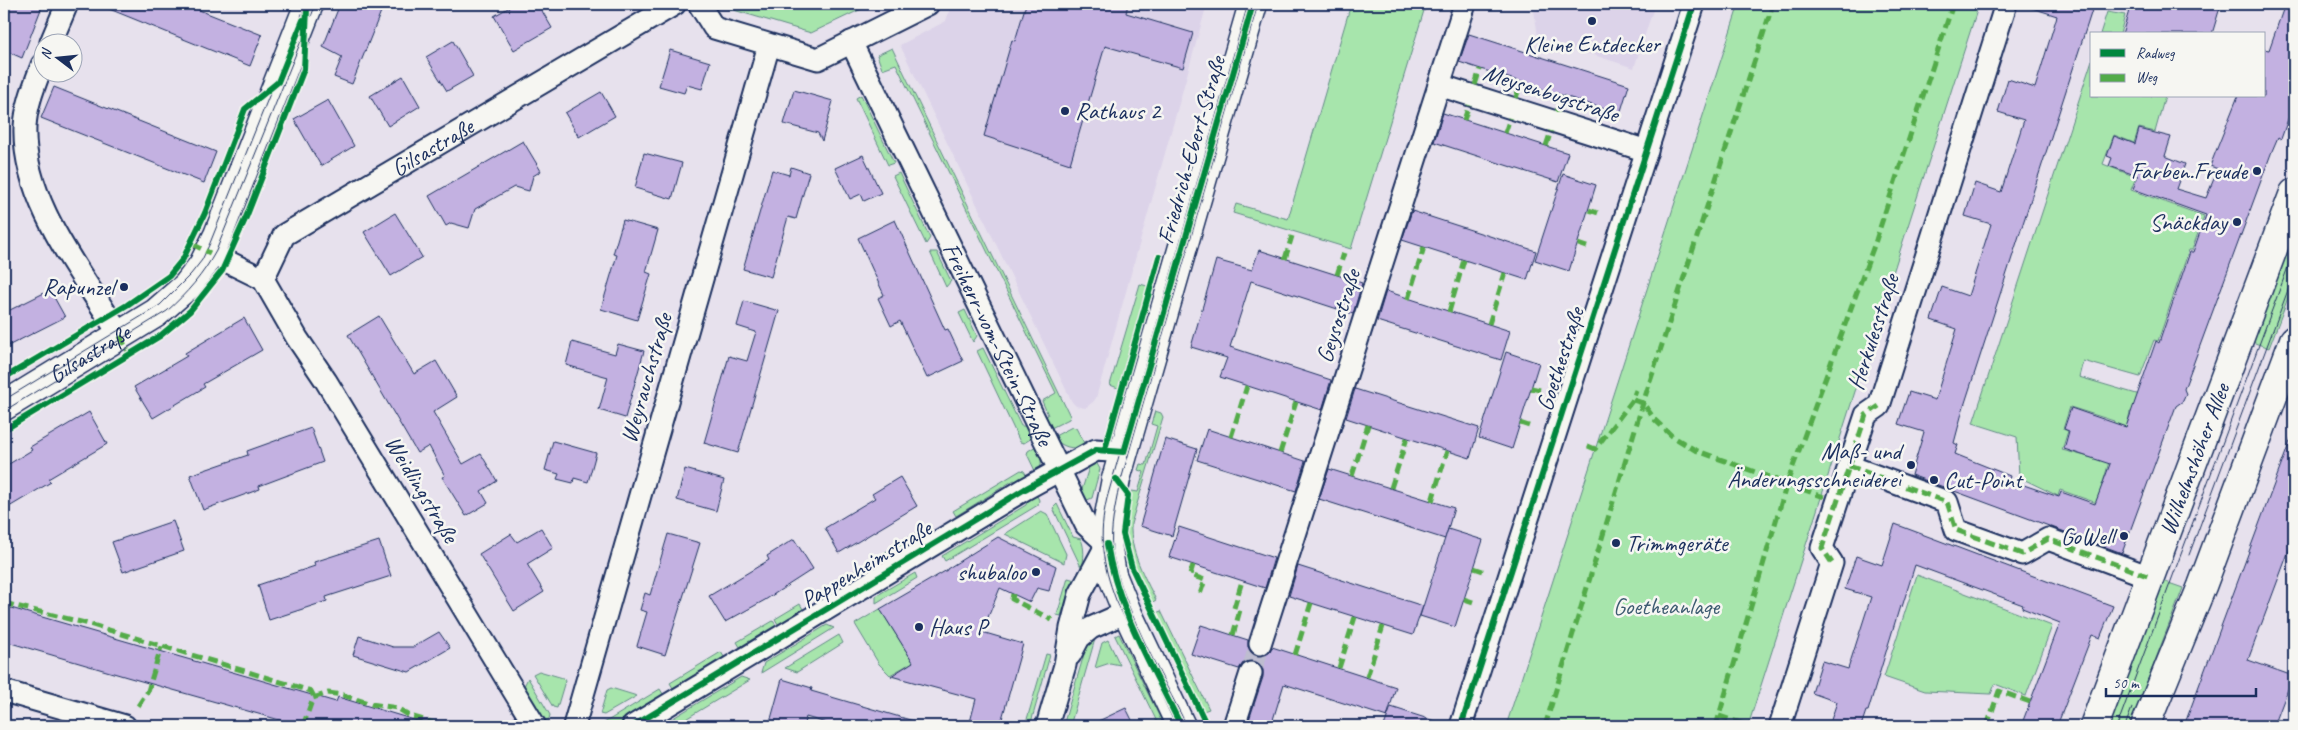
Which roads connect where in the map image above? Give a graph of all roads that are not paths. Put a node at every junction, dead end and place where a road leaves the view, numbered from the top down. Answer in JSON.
{"nodes":[{"id":1,"x":67,"y":4,"type":"edge"},
{"id":2,"x":309,"y":4,"type":"edge"},
{"id":3,"x":675,"y":4,"type":"edge"},
{"id":4,"x":699,"y":4,"type":"edge"},
{"id":5,"x":928,"y":4,"type":"edge"},
{"id":6,"x":1253,"y":4,"type":"edge"},
{"id":7,"x":1465,"y":4,"type":"edge"},
{"id":8,"x":1694,"y":4,"type":"edge"},
{"id":9,"x":2006,"y":4,"type":"edge"},
{"id":10,"x":55,"y":32,"type":"edge"},
{"id":11,"x":852,"y":42,"type":"junction"},
{"id":12,"x":769,"y":45,"type":"junction"},
{"id":13,"x":35,"y":82,"type":"edge"},
{"id":14,"x":1440,"y":85,"type":"junction"},
{"id":15,"x":1646,"y":151,"type":"junction"},
{"id":16,"x":2294,"y":193,"type":"edge"},
{"id":17,"x":210,"y":253,"type":"junction"},
{"id":18,"x":264,"y":279,"type":"junction"},
{"id":19,"x":120,"y":336,"type":"junction"},
{"id":20,"x":2294,"y":340,"type":"edge"},
{"id":21,"x":4,"y":406,"type":"edge"},
{"id":22,"x":1124,"y":452,"type":"junction"},
{"id":23,"x":1849,"y":466,"type":"junction"},
{"id":24,"x":1059,"y":470,"type":"junction"},
{"id":25,"x":1107,"y":544,"type":"junction"},
{"id":26,"x":2150,"y":577,"type":"junction"},
{"id":27,"x":1119,"y":615,"type":"junction"},
{"id":28,"x":1260,"y":644,"type":"tunnel mouth"},
{"id":29,"x":1064,"y":665,"type":"junction"},
{"id":30,"x":1251,"y":673,"type":"tunnel mouth"},
{"id":31,"x":4,"y":691,"type":"edge"},
{"id":32,"x":125,"y":726,"type":"edge"},
{"id":33,"x":535,"y":726,"type":"edge"},
{"id":34,"x":574,"y":726,"type":"edge"},
{"id":35,"x":633,"y":726,"type":"edge"},
{"id":36,"x":1047,"y":726,"type":"edge"},
{"id":37,"x":1182,"y":726,"type":"edge"},
{"id":38,"x":1234,"y":726,"type":"edge"},
{"id":39,"x":1461,"y":726,"type":"edge"},
{"id":40,"x":1780,"y":726,"type":"edge"},
{"id":41,"x":2094,"y":726,"type":"edge"},
{"id":42,"x":2145,"y":726,"type":"edge"}],
"edges":[{"from":1,"to":10,"type":"street"},
{"from":2,"to":17,"type":"main road","name":"Gilsastraße"},
{"from":3,"to":18,"type":"street","name":"Gilsastraße"},
{"from":4,"to":12,"type":"street"},
{"from":5,"to":11,"type":"street"},
{"from":6,"to":22,"type":"main road","name":"Friedrich-Ebert-Straße"},
{"from":7,"to":14,"type":"street","name":"Geysostraße"},
{"from":8,"to":15,"type":"street","name":"Goethestraße"},
{"from":9,"to":23,"type":"street","name":"Herkulesstraße"},
{"from":11,"to":12,"type":"street"},
{"from":11,"to":24,"type":"street","name":"Freiherr-vom-Stein-Straße"},
{"from":12,"to":34,"type":"street","name":"Weyrauchstraße"},
{"from":13,"to":19,"type":"street"},
{"from":14,"to":15,"type":"street","name":"Meysenbugstraße"},
{"from":14,"to":28,"type":"street","name":"Geysostraße"},
{"from":15,"to":39,"type":"street","name":"Goethestraße"},
{"from":16,"to":26,"type":"main road","name":"Wilhelmshöher Allee"},
{"from":17,"to":18,"type":"street"},
{"from":17,"to":19,"type":"main road","name":"Gilsastraße"},
{"from":18,"to":33,"type":"street","name":"Weidlingstraße"},
{"from":19,"to":21,"type":"main road","name":"Gilsastraße"},
{"from":20,"to":42,"type":"main road","name":"Wilhelmshöher Allee"},
{"from":22,"to":24,"type":"street","name":"Pappenheimstraße"},
{"from":22,"to":25,"type":"main road","name":"Friedrich-Ebert-Straße"},
{"from":23,"to":26,"type":"street"},
{"from":23,"to":40,"type":"street","name":"Herkulesstraße"},
{"from":24,"to":25,"type":"street","name":"Freiherr-vom-Stein-Straße"},
{"from":24,"to":35,"type":"street","name":"Pappenheimstraße"},
{"from":25,"to":27,"type":"main road"},
{"from":25,"to":29,"type":"street","name":"Friedrich-Ebert-Straße"},
{"from":26,"to":41,"type":"main road","name":"Wilhelmshöher Allee"},
{"from":27,"to":29,"type":"street","name":"Friedrich-Ebert-Straße"},
{"from":27,"to":37,"type":"main road"},
{"from":29,"to":36,"type":"street","name":"Friedrich-Ebert-Straße"},
{"from":30,"to":38,"type":"street"},
{"from":31,"to":32,"type":"street"}]}
